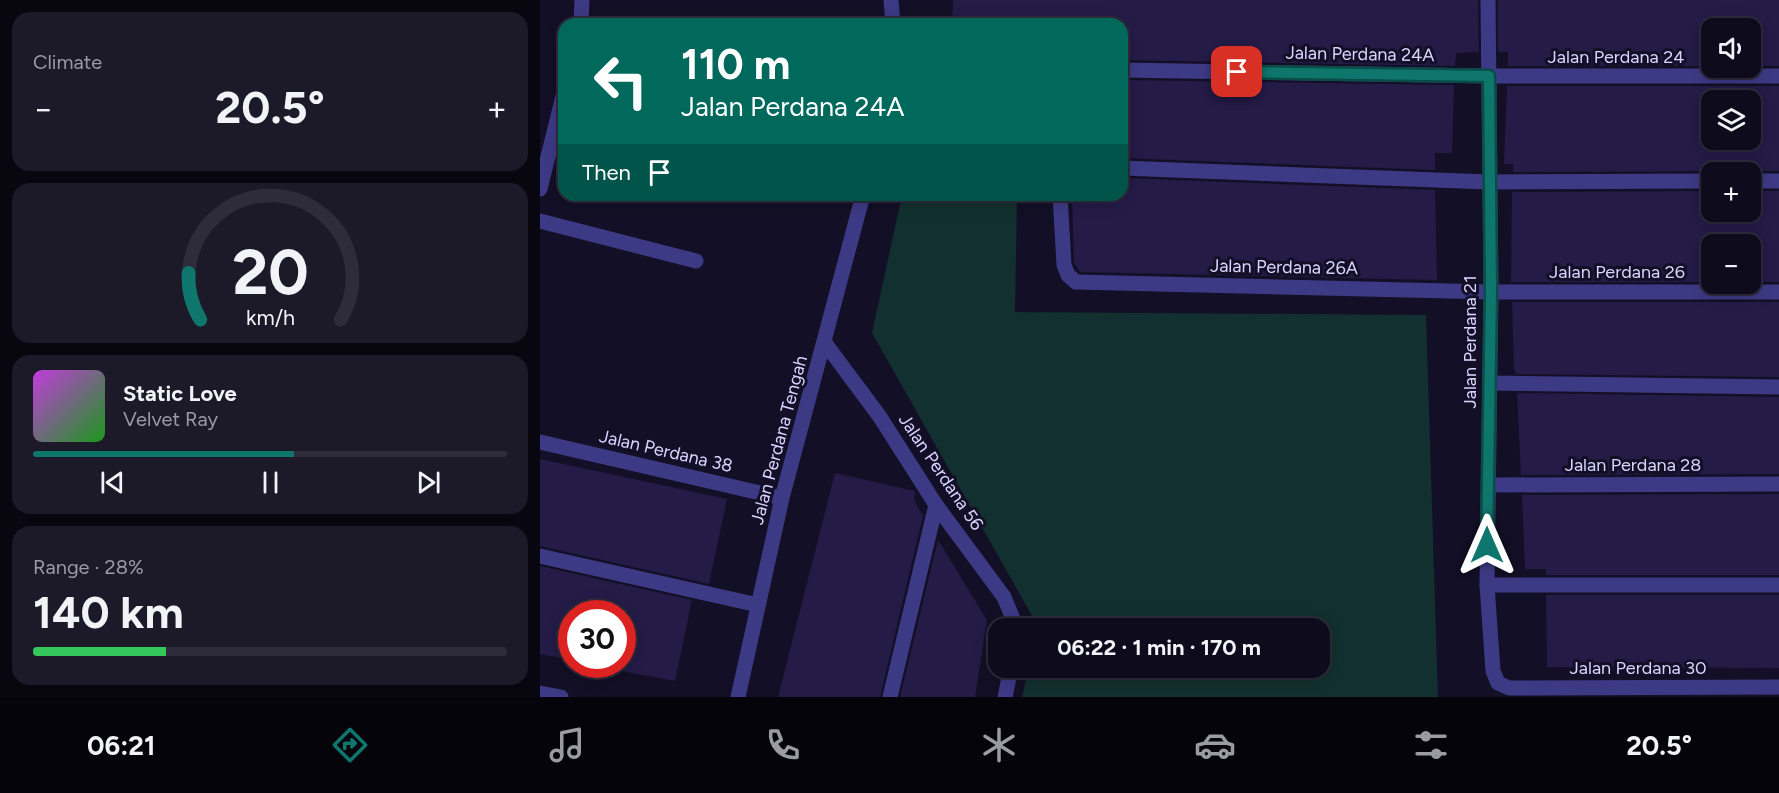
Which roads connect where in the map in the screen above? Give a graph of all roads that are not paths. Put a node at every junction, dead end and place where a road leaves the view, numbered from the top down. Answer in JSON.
{"nodes":[{"id":1,"x":582,"y":0,"type":"edge"},
{"id":2,"x":891,"y":0,"type":"edge"},
{"id":3,"x":1488,"y":0,"type":"edge"},
{"id":4,"x":581,"y":18,"type":"edge"},
{"id":5,"x":892,"y":18,"type":"edge"},
{"id":6,"x":1128,"y":70,"type":"edge"},
{"id":7,"x":1489,"y":76,"type":"junction"},
{"id":8,"x":1779,"y":76,"type":"edge"},
{"id":9,"x":558,"y":116,"type":"edge"},
{"id":10,"x":1128,"y":168,"type":"edge"},
{"id":11,"x":1701,"y":181,"type":"edge"},
{"id":12,"x":1761,"y":181,"type":"edge"},
{"id":13,"x":1779,"y":181,"type":"edge"},
{"id":14,"x":1490,"y":182,"type":"junction"},
{"id":15,"x":540,"y":189,"type":"edge"},
{"id":16,"x":861,"y":201,"type":"edge"},
{"id":17,"x":1060,"y":201,"type":"edge"},
{"id":18,"x":540,"y":221,"type":"edge"},
{"id":19,"x":696,"y":261,"type":"dead end"},
{"id":20,"x":1491,"y":292,"type":"junction"},
{"id":21,"x":1779,"y":292,"type":"edge"},
{"id":22,"x":825,"y":344,"type":"junction"},
{"id":23,"x":1490,"y":383,"type":"junction"},
{"id":24,"x":1779,"y":387,"type":"edge"},
{"id":25,"x":540,"y":441,"type":"edge"},
{"id":26,"x":1779,"y":484,"type":"edge"},
{"id":27,"x":1488,"y":485,"type":"junction"},
{"id":28,"x":782,"y":498,"type":"junction"},
{"id":29,"x":936,"y":505,"type":"junction"},
{"id":30,"x":540,"y":556,"type":"edge"},
{"id":31,"x":1487,"y":585,"type":"junction"},
{"id":32,"x":1779,"y":585,"type":"edge"},
{"id":33,"x":758,"y":605,"type":"junction"},
{"id":34,"x":1012,"y":618,"type":"edge"},
{"id":35,"x":1009,"y":678,"type":"edge"},
{"id":36,"x":1498,"y":683,"type":"joint"},
{"id":37,"x":1779,"y":687,"type":"edge"},
{"id":38,"x":540,"y":693,"type":"edge"},
{"id":39,"x":561,"y":697,"type":"edge"},
{"id":40,"x":738,"y":697,"type":"edge"},
{"id":41,"x":890,"y":697,"type":"edge"},
{"id":42,"x":1005,"y":697,"type":"edge"}],
"edges":[{"from":1,"to":4,"type":"street"},
{"from":2,"to":5,"type":"street"},
{"from":3,"to":7,"type":"street","name":"Jalan Perdana 21"},
{"from":6,"to":7,"type":"street","name":"Jalan Perdana 24A"},
{"from":7,"to":8,"type":"street","name":"Jalan Perdana 24"},
{"from":7,"to":14,"type":"street","name":"Jalan Perdana 21"},
{"from":9,"to":15,"type":"street"},
{"from":10,"to":14,"type":"street"},
{"from":11,"to":14,"type":"street"},
{"from":12,"to":13,"type":"street"},
{"from":14,"to":20,"type":"street","name":"Jalan Perdana 21"},
{"from":16,"to":22,"type":"street","name":"Jalan Perdana Tengah"},
{"from":17,"to":20,"type":"street","name":"Jalan Perdana 26A"},
{"from":18,"to":19,"type":"street"},
{"from":20,"to":21,"type":"street","name":"Jalan Perdana 26"},
{"from":20,"to":23,"type":"street","name":"Jalan Perdana 21"},
{"from":22,"to":28,"type":"street","name":"Jalan Perdana Tengah"},
{"from":22,"to":29,"type":"street","name":"Jalan Perdana 56"},
{"from":23,"to":24,"type":"street"},
{"from":23,"to":27,"type":"street","name":"Jalan Perdana 21"},
{"from":25,"to":28,"type":"street","name":"Jalan Perdana 38"},
{"from":26,"to":27,"type":"street","name":"Jalan Perdana 28"},
{"from":27,"to":31,"type":"street","name":"Jalan Perdana 21"},
{"from":28,"to":33,"type":"street","name":"Jalan Perdana Tengah"},
{"from":29,"to":34,"type":"street","name":"Jalan Perdana 56"},
{"from":29,"to":41,"type":"street"},
{"from":30,"to":33,"type":"street"},
{"from":31,"to":32,"type":"street"},
{"from":31,"to":36,"type":"street","name":"Jalan Perdana 21"},
{"from":33,"to":40,"type":"street","name":"Jalan Perdana Tengah"},
{"from":35,"to":42,"type":"street"},
{"from":36,"to":37,"type":"street","name":"Jalan Perdana 30"},
{"from":38,"to":39,"type":"street"}]}
